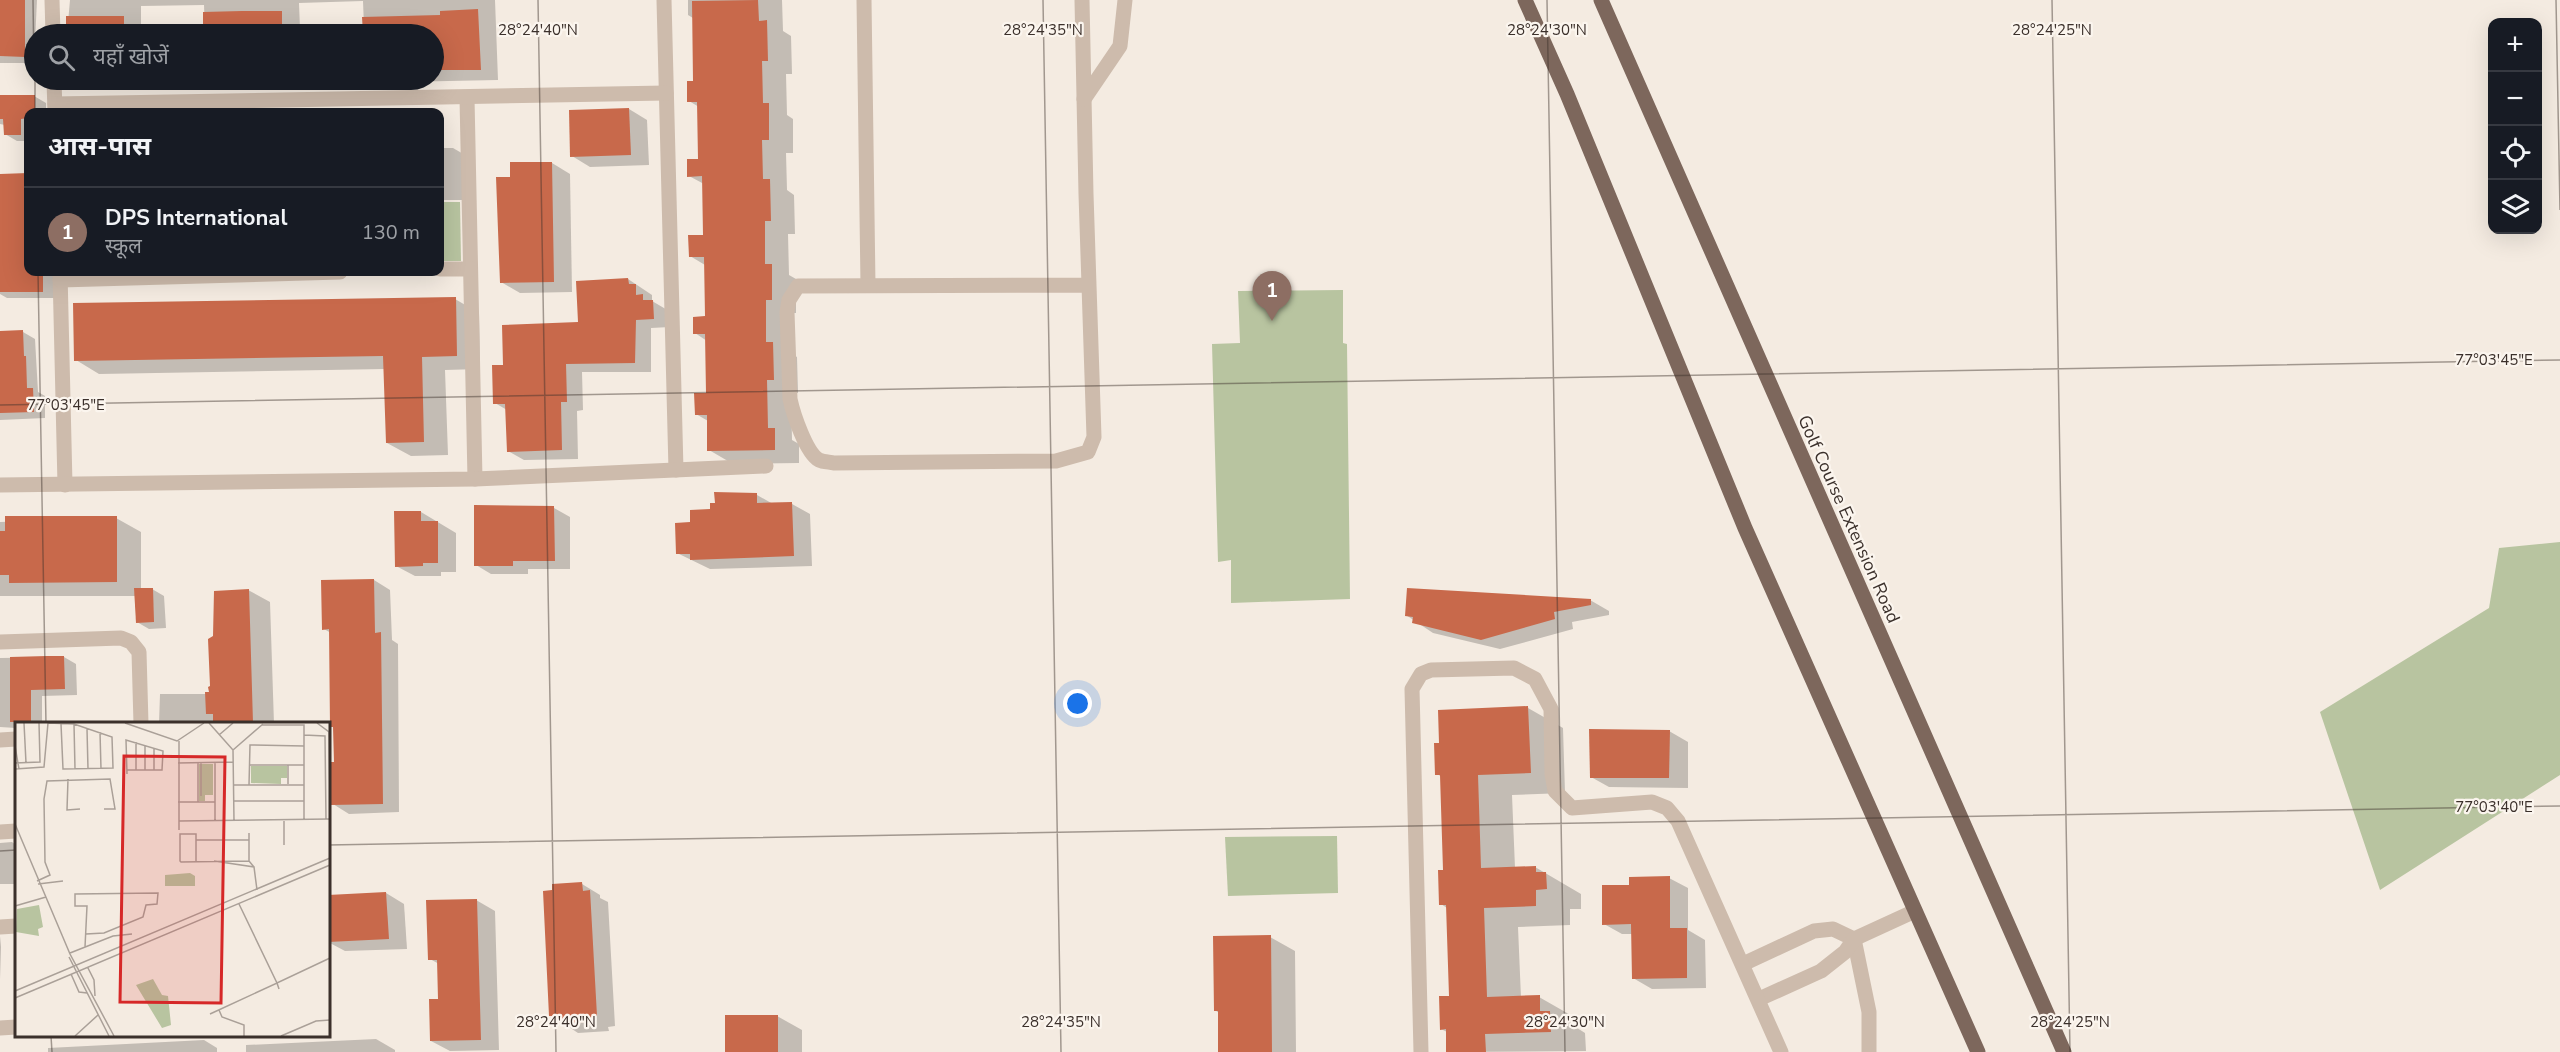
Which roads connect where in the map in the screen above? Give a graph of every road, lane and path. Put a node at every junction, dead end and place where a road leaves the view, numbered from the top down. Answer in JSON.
{"nodes":[{"id":1,"x":52,"y":0,"type":"edge"},
{"id":2,"x":664,"y":0,"type":"edge"},
{"id":3,"x":864,"y":0,"type":"edge"},
{"id":4,"x":1082,"y":0,"type":"edge"},
{"id":5,"x":1125,"y":0,"type":"edge"},
{"id":6,"x":1525,"y":0,"type":"edge"},
{"id":7,"x":1601,"y":0,"type":"edge"},
{"id":8,"x":53,"y":24,"type":"edge"},
{"id":9,"x":54,"y":90,"type":"edge"},
{"id":10,"x":666,"y":93,"type":"junction"},
{"id":11,"x":467,"y":98,"type":"junction"},
{"id":12,"x":1084,"y":99,"type":"junction"},
{"id":13,"x":55,"y":108,"type":"edge"},
{"id":14,"x":444,"y":269,"type":"edge"},
{"id":15,"x":470,"y":269,"type":"junction"},
{"id":16,"x":60,"y":276,"type":"edge"},
{"id":17,"x":868,"y":285,"type":"junction"},
{"id":18,"x":1089,"y":285,"type":"junction"},
{"id":19,"x":765,"y":466,"type":"dead end"},
{"id":20,"x":676,"y":470,"type":"junction"},
{"id":21,"x":475,"y":479,"type":"junction"},
{"id":22,"x":0,"y":485,"type":"edge"},
{"id":23,"x":65,"y":485,"type":"junction"},
{"id":24,"x":0,"y":642,"type":"edge"},
{"id":25,"x":141,"y":722,"type":"edge"},
{"id":26,"x":15,"y":739,"type":"edge"},
{"id":27,"x":0,"y":740,"type":"edge"},
{"id":28,"x":15,"y":831,"type":"edge"},
{"id":29,"x":0,"y":832,"type":"edge"},
{"id":30,"x":1915,"y":911,"type":"junction"},
{"id":31,"x":15,"y":926,"type":"edge"},
{"id":32,"x":0,"y":927,"type":"edge"},
{"id":33,"x":1854,"y":939,"type":"junction"},
{"id":34,"x":1743,"y":964,"type":"junction"},
{"id":35,"x":1759,"y":999,"type":"junction"},
{"id":36,"x":15,"y":1027,"type":"edge"},
{"id":37,"x":0,"y":1028,"type":"edge"},
{"id":38,"x":1421,"y":1052,"type":"edge"},
{"id":39,"x":1781,"y":1052,"type":"edge"},
{"id":40,"x":1869,"y":1052,"type":"edge"},
{"id":41,"x":1978,"y":1052,"type":"edge"},
{"id":42,"x":2064,"y":1052,"type":"edge"}],
"edges":[{"from":1,"to":8,"type":"street"},
{"from":2,"to":10,"type":"street"},
{"from":3,"to":17,"type":"street"},
{"from":4,"to":12,"type":"street"},
{"from":5,"to":12,"type":"street"},
{"from":6,"to":30,"type":"main road"},
{"from":7,"to":42,"type":"main road","name":"Golf Course Extension Road"},
{"from":9,"to":13,"type":"street"},
{"from":10,"to":11,"type":"street"},
{"from":10,"to":20,"type":"street"},
{"from":11,"to":13,"type":"street"},
{"from":11,"to":15,"type":"street"},
{"from":12,"to":18,"type":"street"},
{"from":14,"to":15,"type":"street"},
{"from":15,"to":21,"type":"street"},
{"from":16,"to":23,"type":"street"},
{"from":17,"to":18,"type":"street"},
{"from":17,"to":18,"type":"street"},
{"from":19,"to":20,"type":"street"},
{"from":20,"to":21,"type":"street"},
{"from":21,"to":23,"type":"street"},
{"from":22,"to":23,"type":"street"},
{"from":24,"to":25,"type":"street"},
{"from":26,"to":27,"type":"street"},
{"from":28,"to":29,"type":"street"},
{"from":30,"to":33,"type":"street"},
{"from":30,"to":41,"type":"main road"},
{"from":31,"to":32,"type":"street"},
{"from":33,"to":34,"type":"street"},
{"from":33,"to":35,"type":"street"},
{"from":33,"to":40,"type":"street"},
{"from":34,"to":35,"type":"street"},
{"from":34,"to":38,"type":"street"},
{"from":35,"to":39,"type":"street"},
{"from":36,"to":37,"type":"street"}]}
